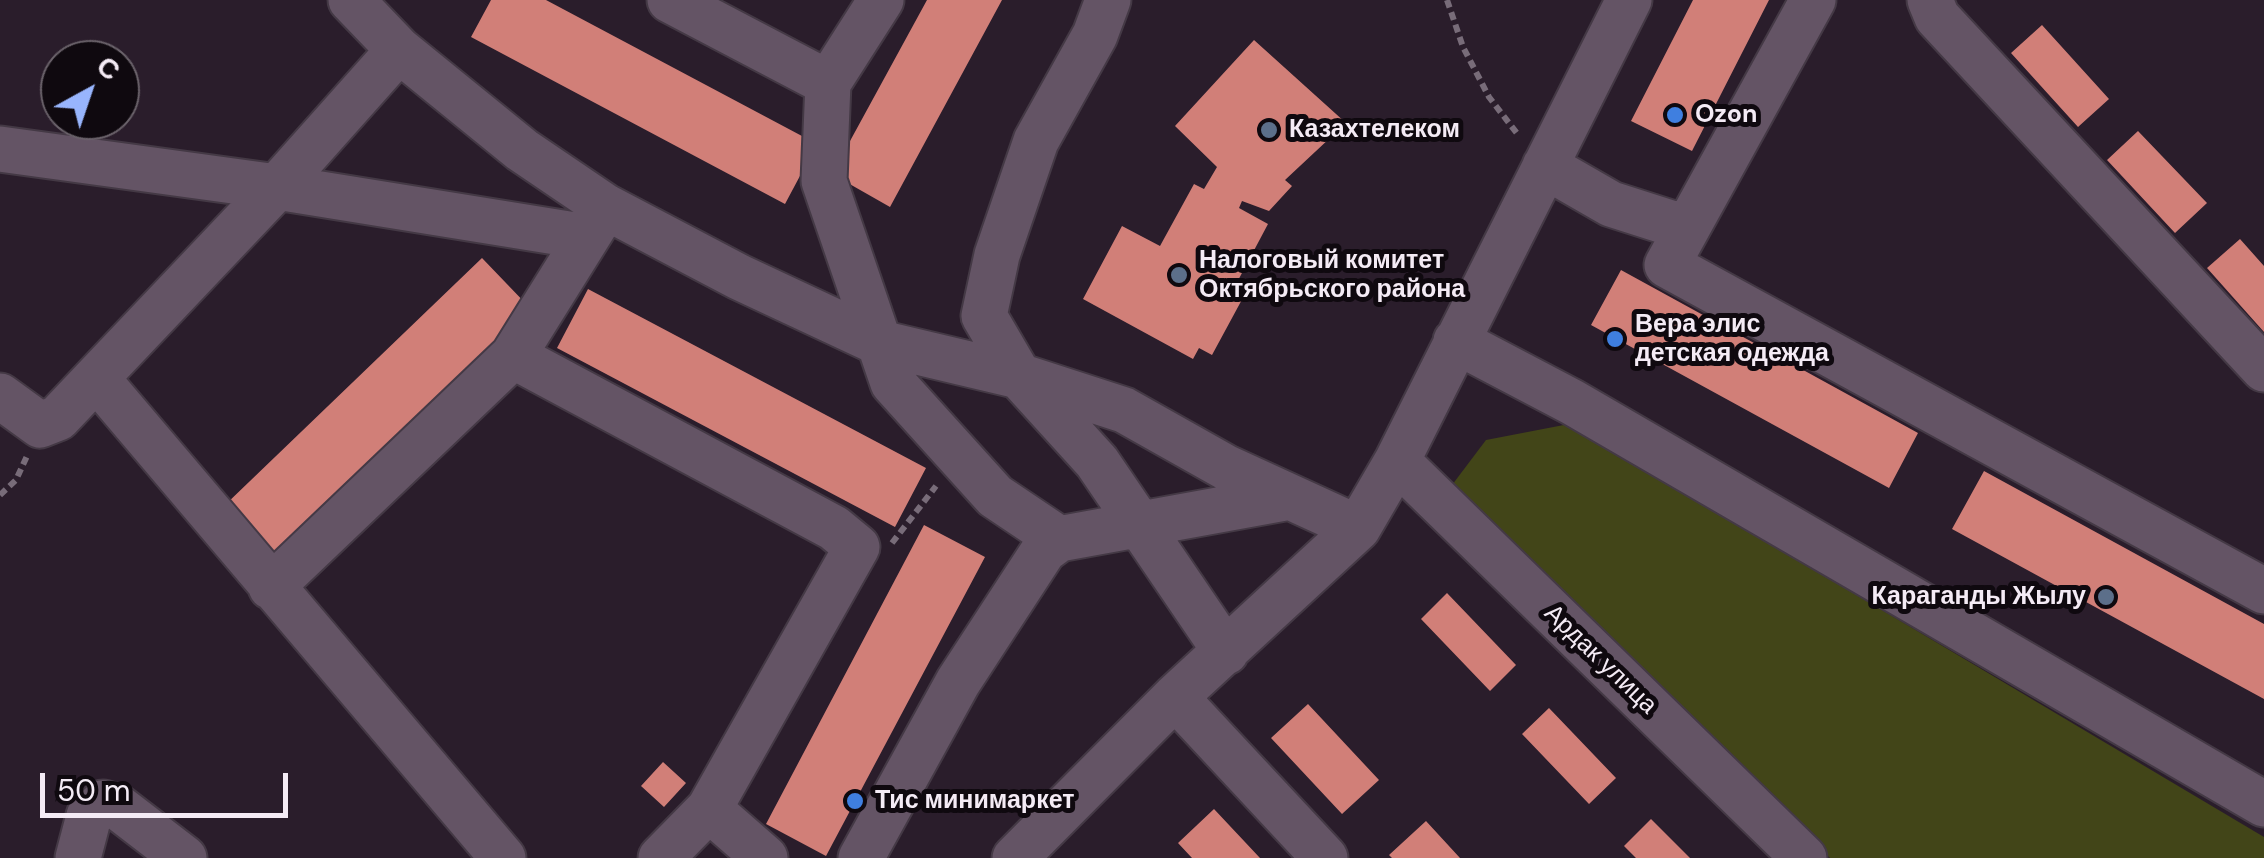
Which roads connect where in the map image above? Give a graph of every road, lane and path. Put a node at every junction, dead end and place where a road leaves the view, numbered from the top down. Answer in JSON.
{"nodes":[{"id":1,"x":351,"y":0,"type":"edge"},
{"id":2,"x":670,"y":0,"type":"edge"},
{"id":3,"x":881,"y":0,"type":"edge"},
{"id":4,"x":1108,"y":0,"type":"edge"},
{"id":5,"x":1446,"y":0,"type":"edge"},
{"id":6,"x":1628,"y":0,"type":"edge"},
{"id":7,"x":1812,"y":0,"type":"edge"},
{"id":8,"x":1930,"y":0,"type":"edge"},
{"id":9,"x":399,"y":50,"type":"junction"},
{"id":10,"x":828,"y":83,"type":"junction"},
{"id":11,"x":0,"y":149,"type":"edge"},
{"id":12,"x":1534,"y":154,"type":"junction"},
{"id":13,"x":277,"y":187,"type":"junction"},
{"id":14,"x":596,"y":222,"type":"junction"},
{"id":15,"x":1686,"y":228,"type":"junction"},
{"id":16,"x":1456,"y":341,"type":"junction"},
{"id":17,"x":880,"y":343,"type":"junction"},
{"id":18,"x":513,"y":356,"type":"junction"},
{"id":19,"x":2264,"y":369,"type":"edge"},
{"id":20,"x":1019,"y":376,"type":"junction"},
{"id":21,"x":98,"y":380,"type":"junction"},
{"id":22,"x":0,"y":396,"type":"edge"},
{"id":23,"x":955,"y":452,"type":"junction"},
{"id":24,"x":1397,"y":461,"type":"junction"},
{"id":25,"x":1290,"y":497,"type":"junction"},
{"id":26,"x":1140,"y":524,"type":"junction"},
{"id":27,"x":1358,"y":528,"type":"junction"},
{"id":28,"x":1059,"y":539,"type":"junction"},
{"id":29,"x":857,"y":547,"type":"junction"},
{"id":30,"x":271,"y":587,"type":"junction"},
{"id":31,"x":2264,"y":591,"type":"edge"},
{"id":32,"x":1226,"y":652,"type":"junction"},
{"id":33,"x":1175,"y":697,"type":"junction"},
{"id":34,"x":2264,"y":804,"type":"edge"},
{"id":35,"x":710,"y":809,"type":"junction"},
{"id":36,"x":78,"y":858,"type":"edge"},
{"id":37,"x":184,"y":858,"type":"edge"},
{"id":38,"x":503,"y":858,"type":"edge"},
{"id":39,"x":661,"y":858,"type":"edge"},
{"id":40,"x":765,"y":858,"type":"edge"},
{"id":41,"x":861,"y":858,"type":"edge"},
{"id":42,"x":1016,"y":858,"type":"edge"},
{"id":43,"x":1324,"y":858,"type":"edge"},
{"id":44,"x":1804,"y":858,"type":"edge"}],
"edges":[{"from":1,"to":9,"type":"street"},
{"from":2,"to":10,"type":"street"},
{"from":3,"to":10,"type":"street"},
{"from":4,"to":20,"type":"street"},
{"from":5,"to":12,"type":"path"},
{"from":6,"to":12,"type":"street"},
{"from":7,"to":15,"type":"street"},
{"from":8,"to":19,"type":"street"},
{"from":9,"to":13,"type":"street"},
{"from":9,"to":14,"type":"street"},
{"from":10,"to":17,"type":"street"},
{"from":11,"to":13,"type":"street"},
{"from":12,"to":15,"type":"street"},
{"from":12,"to":16,"type":"street"},
{"from":13,"to":14,"type":"street"},
{"from":13,"to":21,"type":"street"},
{"from":14,"to":17,"type":"street"},
{"from":14,"to":18,"type":"street"},
{"from":15,"to":31,"type":"street"},
{"from":16,"to":24,"type":"street"},
{"from":16,"to":34,"type":"street"},
{"from":17,"to":20,"type":"street"},
{"from":17,"to":23,"type":"street"},
{"from":18,"to":29,"type":"street"},
{"from":18,"to":30,"type":"street"},
{"from":20,"to":25,"type":"street"},
{"from":20,"to":26,"type":"street"},
{"from":21,"to":22,"type":"street"},
{"from":21,"to":30,"type":"street"},
{"from":23,"to":28,"type":"street"},
{"from":23,"to":29,"type":"path"},
{"from":24,"to":27,"type":"street"},
{"from":24,"to":44,"type":"street","name":"Ардак улица"},
{"from":25,"to":26,"type":"street"},
{"from":25,"to":27,"type":"street"},
{"from":26,"to":28,"type":"street"},
{"from":26,"to":32,"type":"street"},
{"from":27,"to":32,"type":"street"},
{"from":28,"to":41,"type":"street"},
{"from":29,"to":35,"type":"street"},
{"from":30,"to":38,"type":"street"},
{"from":32,"to":33,"type":"street"},
{"from":33,"to":42,"type":"street"},
{"from":33,"to":43,"type":"street"},
{"from":35,"to":39,"type":"street"},
{"from":35,"to":40,"type":"street"},
{"from":36,"to":37,"type":"street"}]}
